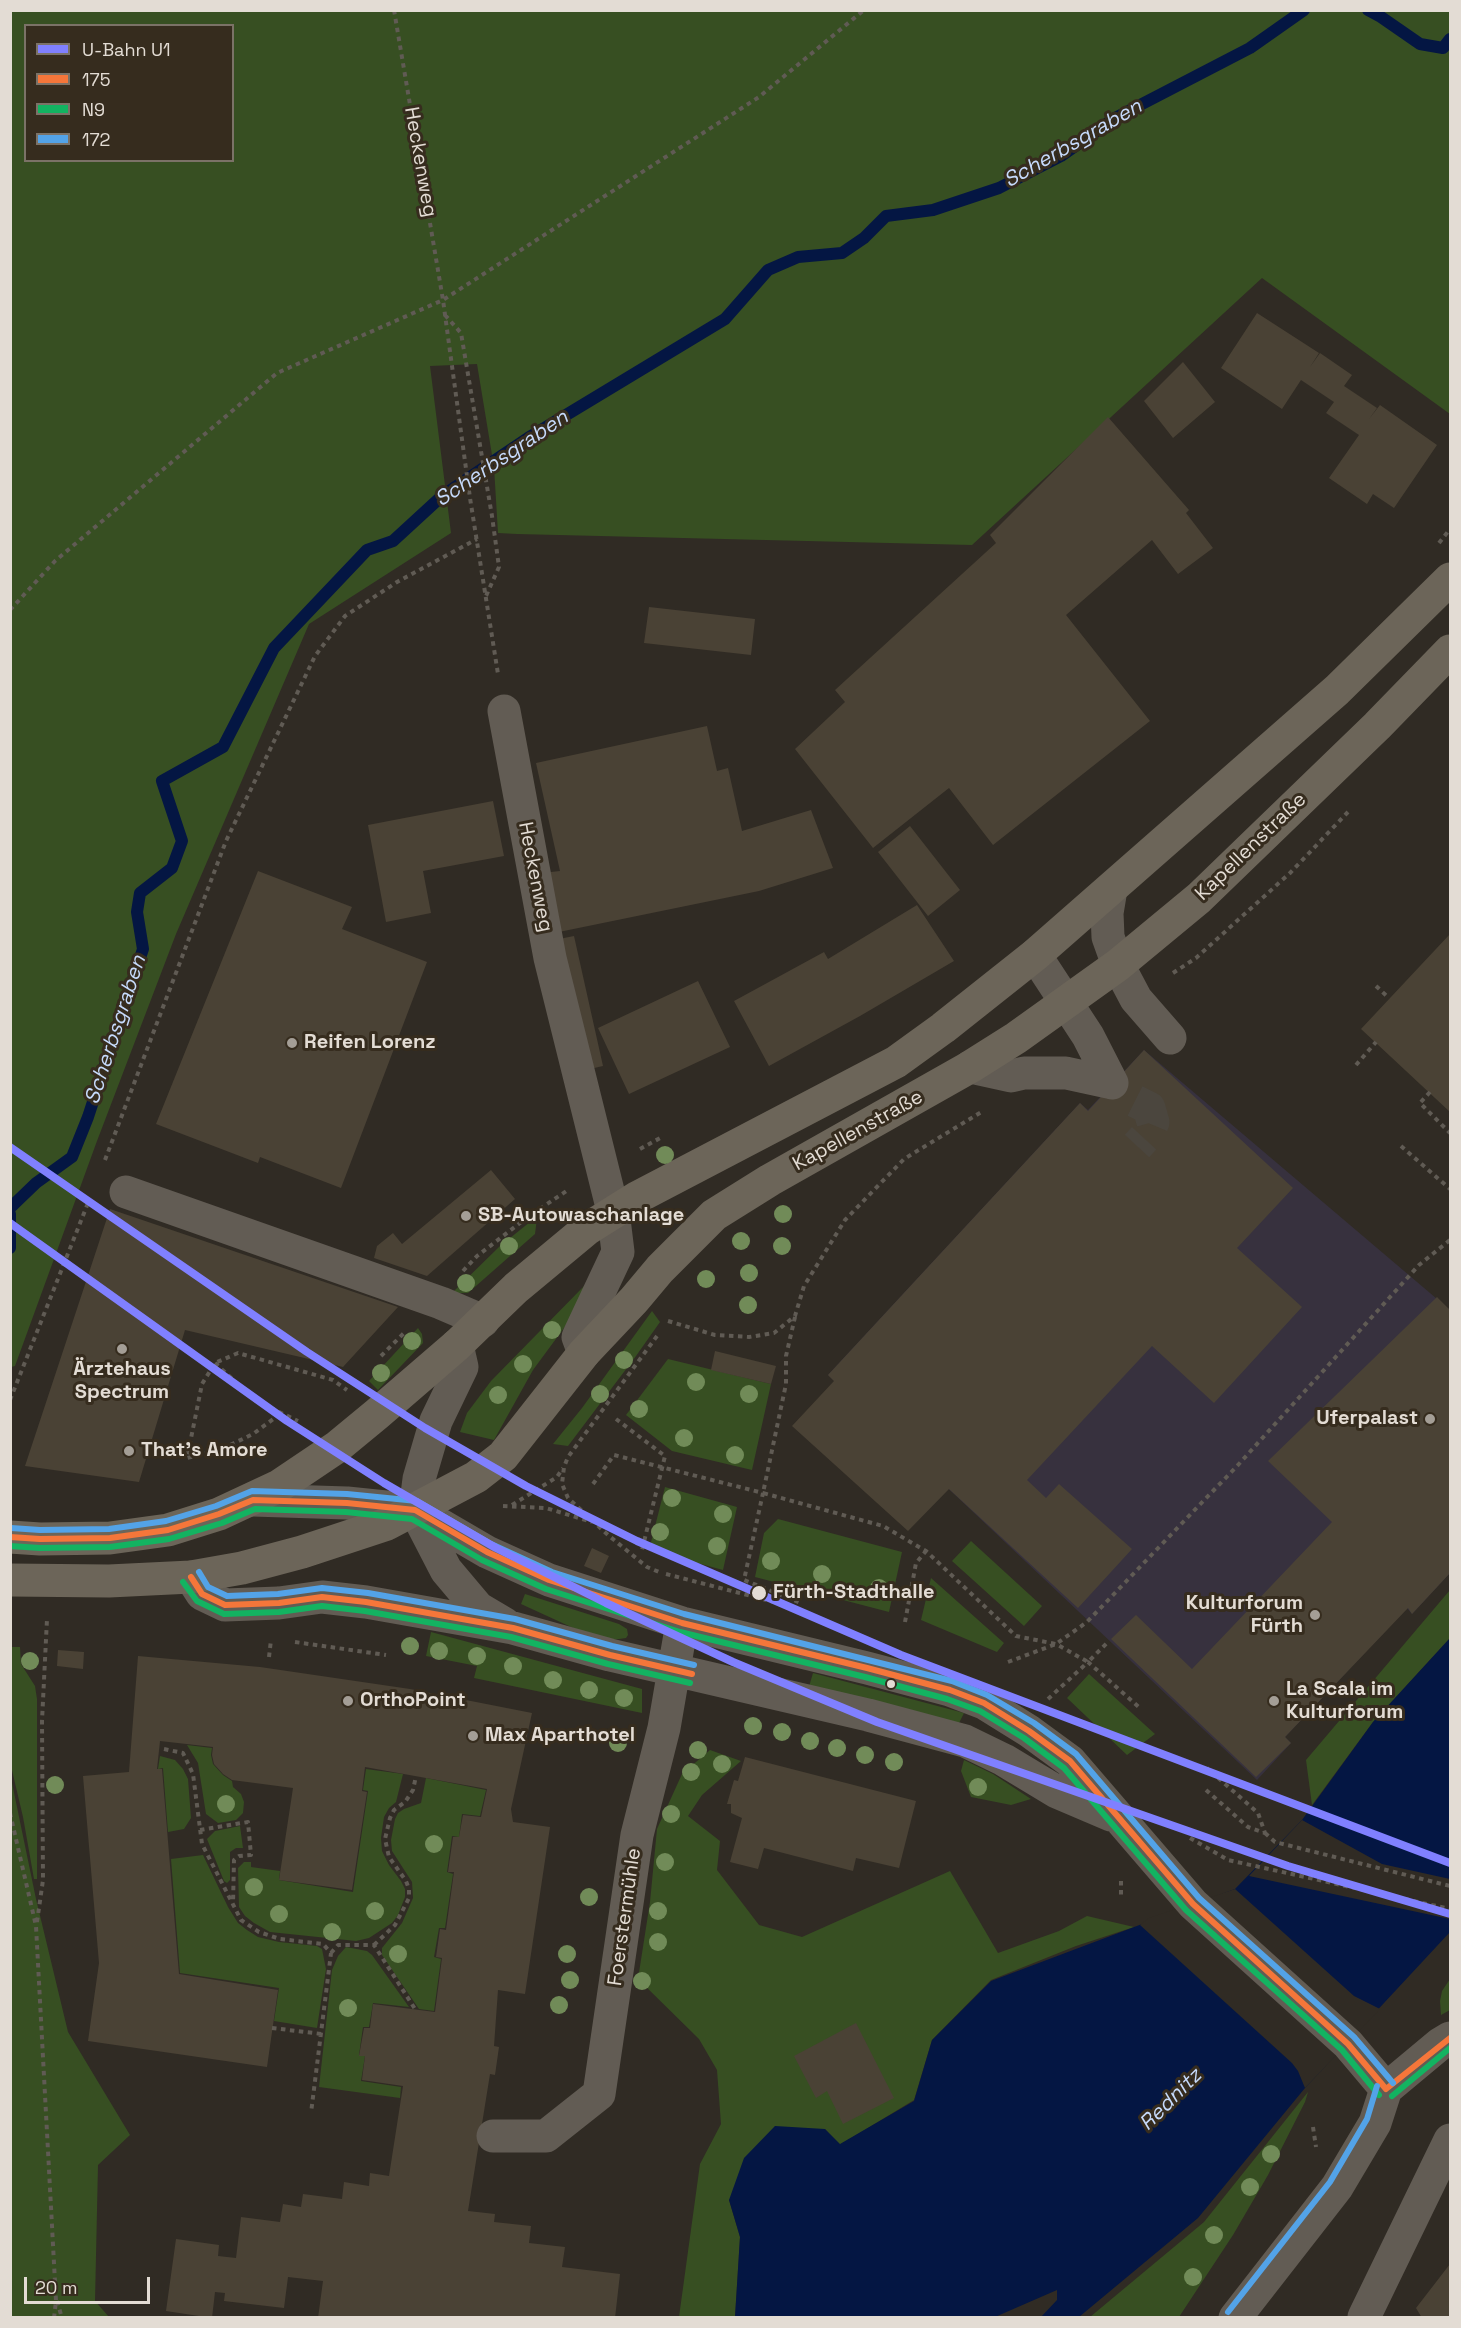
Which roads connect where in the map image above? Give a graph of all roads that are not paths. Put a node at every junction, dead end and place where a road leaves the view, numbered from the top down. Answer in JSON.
{"nodes":[{"id":1,"x":1450,"y":579,"type":"edge"},
{"id":2,"x":1450,"y":651,"type":"edge"},
{"id":3,"x":504,"y":711,"type":"road end"},
{"id":4,"x":1111,"y":889,"type":"junction"},
{"id":5,"x":1035,"y":955,"type":"junction"},
{"id":6,"x":1118,"y":965,"type":"junction"},
{"id":7,"x":1065,"y":1001,"type":"junction"},
{"id":8,"x":1170,"y":1038,"type":"dead end"},
{"id":9,"x":970,"y":1067,"type":"junction"},
{"id":10,"x":126,"y":1192,"type":"dead end"},
{"id":11,"x":614,"y":1211,"type":"junction"},
{"id":12,"x":483,"y":1321,"type":"junction"},
{"id":13,"x":457,"y":1345,"type":"junction"},
{"id":14,"x":584,"y":1353,"type":"junction"},
{"id":15,"x":253,"y":1500,"type":"junction"},
{"id":16,"x":415,"y":1510,"type":"junction"},
{"id":17,"x":10,"y":1537,"type":"edge"},
{"id":18,"x":191,"y":1577,"type":"junction"},
{"id":19,"x":10,"y":1580,"type":"edge"},
{"id":20,"x":682,"y":1623,"type":"junction"},
{"id":21,"x":513,"y":1628,"type":"junction"},
{"id":22,"x":673,"y":1670,"type":"junction"},
{"id":23,"x":1118,"y":1818,"type":"junction"},
{"id":24,"x":1450,"y":2038,"type":"edge"},
{"id":25,"x":1386,"y":2089,"type":"junction"},
{"id":26,"x":493,"y":2136,"type":"dead end"},
{"id":27,"x":1450,"y":2140,"type":"edge"},
{"id":28,"x":1364,"y":2317,"type":"edge"},
{"id":29,"x":1236,"y":2318,"type":"edge"}],
"edges":[{"from":1,"to":4,"type":"main road"},
{"from":2,"to":6,"type":"main road","name":"Kapellenstraße"},
{"from":3,"to":11,"type":"street","name":"Heckenweg"},
{"from":4,"to":5,"type":"main road"},
{"from":4,"to":6,"type":"street"},
{"from":5,"to":7,"type":"street"},
{"from":5,"to":11,"type":"main road"},
{"from":6,"to":7,"type":"main road","name":"Kapellenstraße"},
{"from":6,"to":8,"type":"street"},
{"from":7,"to":9,"type":"main road","name":"Kapellenstraße"},
{"from":7,"to":9,"type":"street"},
{"from":9,"to":14,"type":"main road","name":"Kapellenstraße"},
{"from":10,"to":12,"type":"street"},
{"from":11,"to":12,"type":"main road"},
{"from":11,"to":14,"type":"street","name":"Heckenweg"},
{"from":12,"to":13,"type":"main road"},
{"from":13,"to":15,"type":"main road"},
{"from":13,"to":16,"type":"street"},
{"from":14,"to":16,"type":"main road","name":"Kapellenstraße"},
{"from":15,"to":16,"type":"street"},
{"from":15,"to":17,"type":"main road"},
{"from":16,"to":18,"type":"main road","name":"Kapellenstraße"},
{"from":16,"to":20,"type":"street"},
{"from":16,"to":21,"type":"street"},
{"from":18,"to":19,"type":"main road","name":"Kapellenstraße"},
{"from":18,"to":21,"type":"street"},
{"from":20,"to":22,"type":"street","name":"Foerstermühle"},
{"from":20,"to":23,"type":"street"},
{"from":21,"to":22,"type":"street"},
{"from":22,"to":23,"type":"street"},
{"from":22,"to":26,"type":"street","name":"Foerstermühle"},
{"from":23,"to":25,"type":"street"},
{"from":24,"to":25,"type":"street"},
{"from":25,"to":29,"type":"street"},
{"from":27,"to":28,"type":"street"}]}
